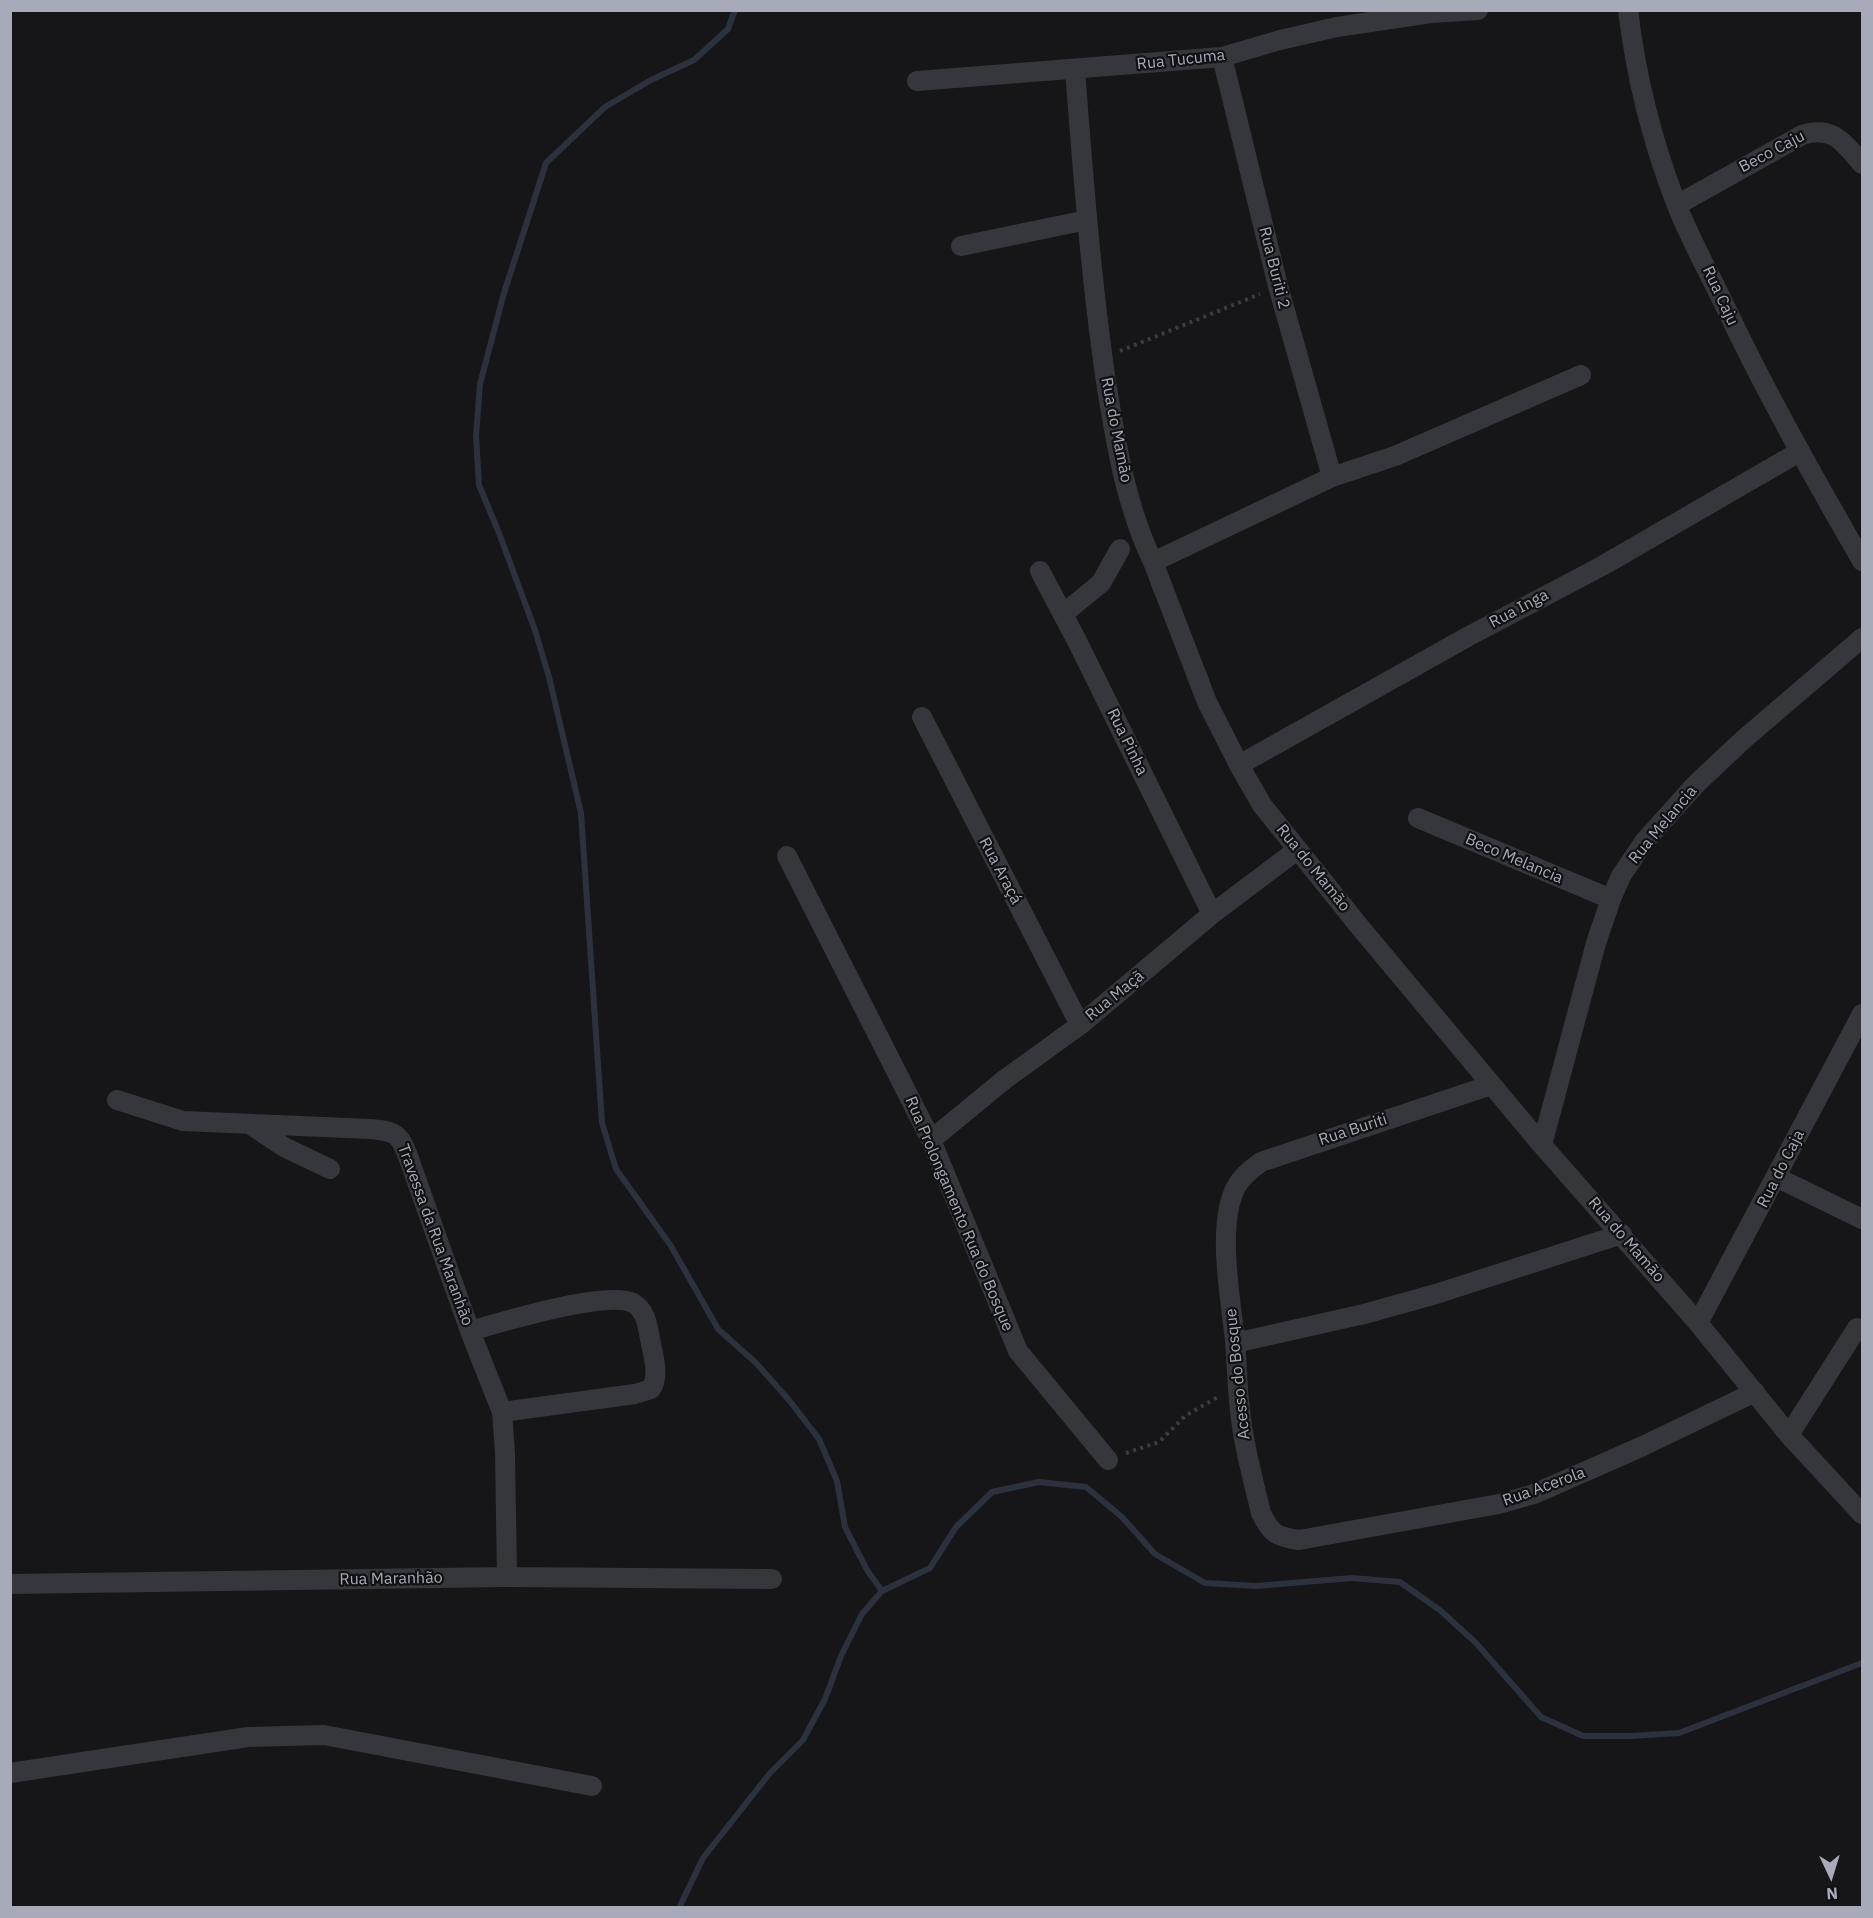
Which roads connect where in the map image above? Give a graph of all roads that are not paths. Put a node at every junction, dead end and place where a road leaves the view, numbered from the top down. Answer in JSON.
{"nodes":[{"id":1,"x":1478,"y":10,"type":"edge"},
{"id":2,"x":1628,"y":10,"type":"edge"},
{"id":3,"x":1222,"y":57,"type":"junction"},
{"id":4,"x":1075,"y":70,"type":"junction"},
{"id":5,"x":917,"y":81,"type":"dead end"},
{"id":6,"x":1863,"y":164,"type":"edge"},
{"id":7,"x":1677,"y":205,"type":"junction"},
{"id":8,"x":1088,"y":220,"type":"junction"},
{"id":9,"x":961,"y":246,"type":"dead end"},
{"id":10,"x":1581,"y":375,"type":"dead end"},
{"id":11,"x":1799,"y":452,"type":"junction"},
{"id":12,"x":1332,"y":477,"type":"junction"},
{"id":13,"x":1120,"y":549,"type":"dead end"},
{"id":14,"x":1863,"y":561,"type":"edge"},
{"id":15,"x":1153,"y":562,"type":"junction"},
{"id":16,"x":1040,"y":571,"type":"dead end"},
{"id":17,"x":1063,"y":614,"type":"junction"},
{"id":18,"x":1863,"y":638,"type":"edge"},
{"id":19,"x":922,"y":717,"type":"dead end"},
{"id":20,"x":1239,"y":765,"type":"junction"},
{"id":21,"x":1418,"y":818,"type":"dead end"},
{"id":22,"x":1297,"y":850,"type":"junction"},
{"id":23,"x":787,"y":856,"type":"dead end"},
{"id":24,"x":1611,"y":899,"type":"junction"},
{"id":25,"x":1212,"y":914,"type":"junction"},
{"id":26,"x":1863,"y":1014,"type":"edge"},
{"id":27,"x":1080,"y":1025,"type":"junction"},
{"id":28,"x":1491,"y":1084,"type":"junction"},
{"id":29,"x":117,"y":1100,"type":"dead end"},
{"id":30,"x":249,"y":1124,"type":"junction"},
{"id":31,"x":930,"y":1140,"type":"junction"},
{"id":32,"x":1542,"y":1145,"type":"junction"},
{"id":33,"x":330,"y":1169,"type":"dead end"},
{"id":34,"x":1776,"y":1177,"type":"junction"},
{"id":35,"x":1232,"y":1199,"type":"joint"},
{"id":36,"x":1863,"y":1219,"type":"edge"},
{"id":37,"x":1622,"y":1234,"type":"junction"},
{"id":38,"x":1698,"y":1323,"type":"junction"},
{"id":39,"x":1857,"y":1328,"type":"dead end"},
{"id":40,"x":470,"y":1330,"type":"junction"},
{"id":41,"x":1235,"y":1343,"type":"junction"},
{"id":42,"x":1755,"y":1392,"type":"junction"},
{"id":43,"x":502,"y":1412,"type":"junction"},
{"id":44,"x":1789,"y":1435,"type":"junction"},
{"id":45,"x":1108,"y":1460,"type":"road end"},
{"id":46,"x":1863,"y":1514,"type":"edge"},
{"id":47,"x":1284,"y":1538,"type":"joint"},
{"id":48,"x":507,"y":1577,"type":"junction"},
{"id":49,"x":772,"y":1579,"type":"dead end"},
{"id":50,"x":10,"y":1584,"type":"edge"},
{"id":51,"x":10,"y":1773,"type":"edge"},
{"id":52,"x":592,"y":1786,"type":"dead end"}],
"edges":[{"from":1,"to":3,"type":"street","name":"Rua Tucuma"},
{"from":2,"to":7,"type":"street","name":"Rua Caju"},
{"from":3,"to":4,"type":"street","name":"Rua Tucuma"},
{"from":3,"to":12,"type":"street","name":"Rua Buriti 2"},
{"from":4,"to":5,"type":"street","name":"Rua Tucuma"},
{"from":4,"to":8,"type":"street","name":"Rua do Mamão"},
{"from":6,"to":7,"type":"street","name":"Beco Caju"},
{"from":7,"to":11,"type":"street","name":"Rua Caju"},
{"from":8,"to":9,"type":"street"},
{"from":8,"to":15,"type":"street","name":"Rua do Mamão"},
{"from":10,"to":12,"type":"street"},
{"from":11,"to":14,"type":"street","name":"Rua Caju"},
{"from":11,"to":20,"type":"street","name":"Rua Inga"},
{"from":12,"to":15,"type":"street"},
{"from":13,"to":17,"type":"street"},
{"from":15,"to":20,"type":"street","name":"Rua do Mamão"},
{"from":16,"to":17,"type":"street","name":"Rua Pinha"},
{"from":17,"to":25,"type":"street","name":"Rua Pinha"},
{"from":18,"to":24,"type":"street","name":"Rua Melancia"},
{"from":19,"to":27,"type":"street","name":"Rua Araçá"},
{"from":20,"to":22,"type":"street","name":"Rua do Mamão"},
{"from":21,"to":24,"type":"street","name":"Beco Melancia"},
{"from":22,"to":25,"type":"street","name":"Rua Maçã"},
{"from":22,"to":28,"type":"street","name":"Rua do Mamão"},
{"from":23,"to":31,"type":"street","name":"Rua Prolongamento Rua do Bosque"},
{"from":24,"to":32,"type":"street","name":"Rua Melancia"},
{"from":25,"to":27,"type":"street","name":"Rua Maçã"},
{"from":26,"to":34,"type":"street","name":"Rua do Caja"},
{"from":27,"to":31,"type":"street","name":"Rua Maçã"},
{"from":28,"to":32,"type":"street","name":"Rua do Mamão"},
{"from":28,"to":35,"type":"street","name":"Rua Buriti"},
{"from":29,"to":30,"type":"street","name":"Travessa da Rua Maranhão"},
{"from":30,"to":33,"type":"street"},
{"from":30,"to":40,"type":"street","name":"Travessa da Rua Maranhão"},
{"from":31,"to":45,"type":"street","name":"Rua Prolongamento Rua do Bosque"},
{"from":32,"to":37,"type":"street","name":"Rua do Mamão"},
{"from":34,"to":36,"type":"street"},
{"from":34,"to":38,"type":"street","name":"Rua do Caja"},
{"from":35,"to":41,"type":"street","name":"Acesso do Bosque"},
{"from":37,"to":38,"type":"street","name":"Rua do Mamão"},
{"from":37,"to":41,"type":"street"},
{"from":38,"to":42,"type":"street","name":"Rua do Mamão"},
{"from":39,"to":44,"type":"street"},
{"from":40,"to":43,"type":"street","name":"Travessa da Rua Maranhão"},
{"from":40,"to":43,"type":"street"},
{"from":41,"to":47,"type":"street","name":"Acesso do Bosque"},
{"from":42,"to":44,"type":"street","name":"Rua do Mamão"},
{"from":42,"to":47,"type":"street","name":"Rua Acerola"},
{"from":43,"to":48,"type":"street","name":"Travessa da Rua Maranhão"},
{"from":44,"to":46,"type":"street","name":"Rua do Mamão"},
{"from":48,"to":49,"type":"street","name":"Rua Maranhão"},
{"from":48,"to":50,"type":"street","name":"Rua Maranhão"},
{"from":51,"to":52,"type":"street"}]}
